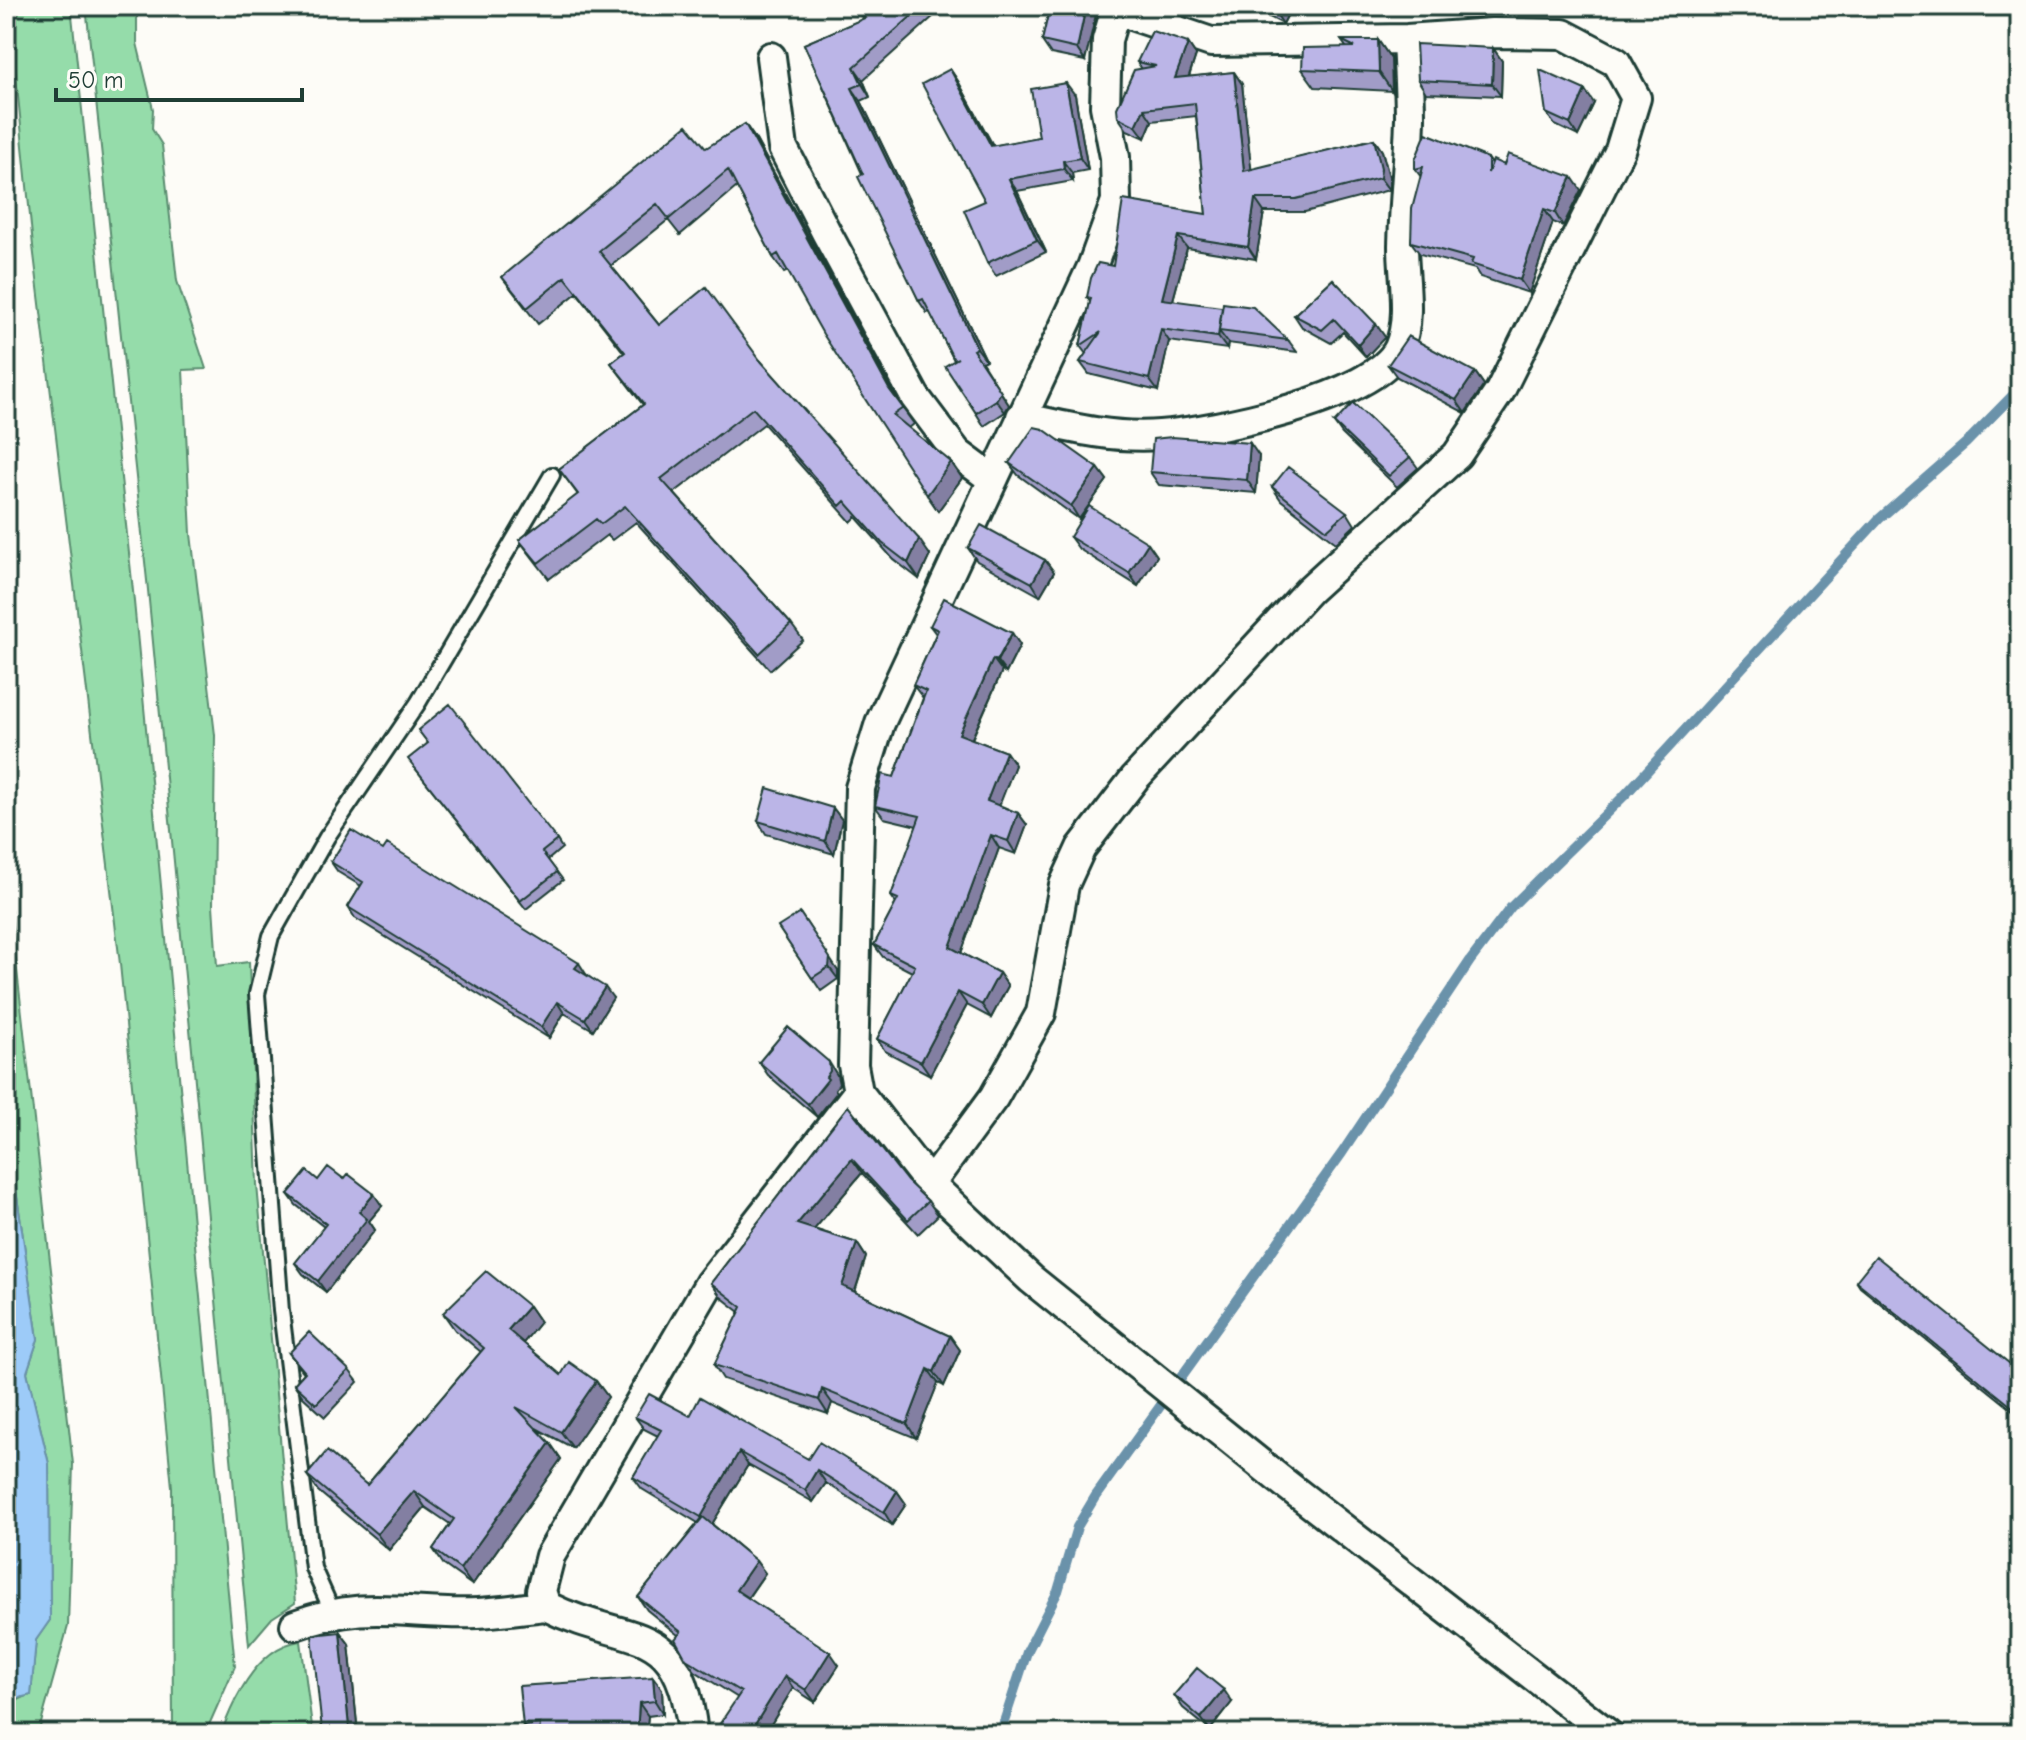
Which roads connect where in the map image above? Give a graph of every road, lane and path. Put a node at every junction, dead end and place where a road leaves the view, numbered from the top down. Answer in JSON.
{"nodes":[{"id":1,"x":1116,"y":8,"type":"edge"},
{"id":2,"x":1407,"y":39,"type":"junction"},
{"id":3,"x":771,"y":57,"type":"dead end"},
{"id":4,"x":1021,"y":417,"type":"junction"},
{"id":5,"x":552,"y":475,"type":"dead end"},
{"id":6,"x":992,"y":479,"type":"junction"},
{"id":7,"x":858,"y":1092,"type":"junction"},
{"id":8,"x":930,"y":1184,"type":"junction"},
{"id":9,"x":546,"y":1606,"type":"junction"},
{"id":10,"x":332,"y":1611,"type":"junction"},
{"id":11,"x":295,"y":1625,"type":"dead end"},
{"id":12,"x":693,"y":1734,"type":"edge"},
{"id":13,"x":1608,"y":1734,"type":"edge"}],
"edges":[{"from":1,"to":2,"type":"street"},
{"from":1,"to":4,"type":"street"},
{"from":2,"to":4,"type":"street"},
{"from":2,"to":8,"type":"street"},
{"from":3,"to":6,"type":"street"},
{"from":4,"to":6,"type":"street"},
{"from":5,"to":10,"type":"lane"},
{"from":6,"to":7,"type":"street"},
{"from":7,"to":8,"type":"street"},
{"from":7,"to":9,"type":"street"},
{"from":8,"to":13,"type":"street"},
{"from":9,"to":10,"type":"street"},
{"from":9,"to":12,"type":"street"},
{"from":10,"to":11,"type":"street"}]}
